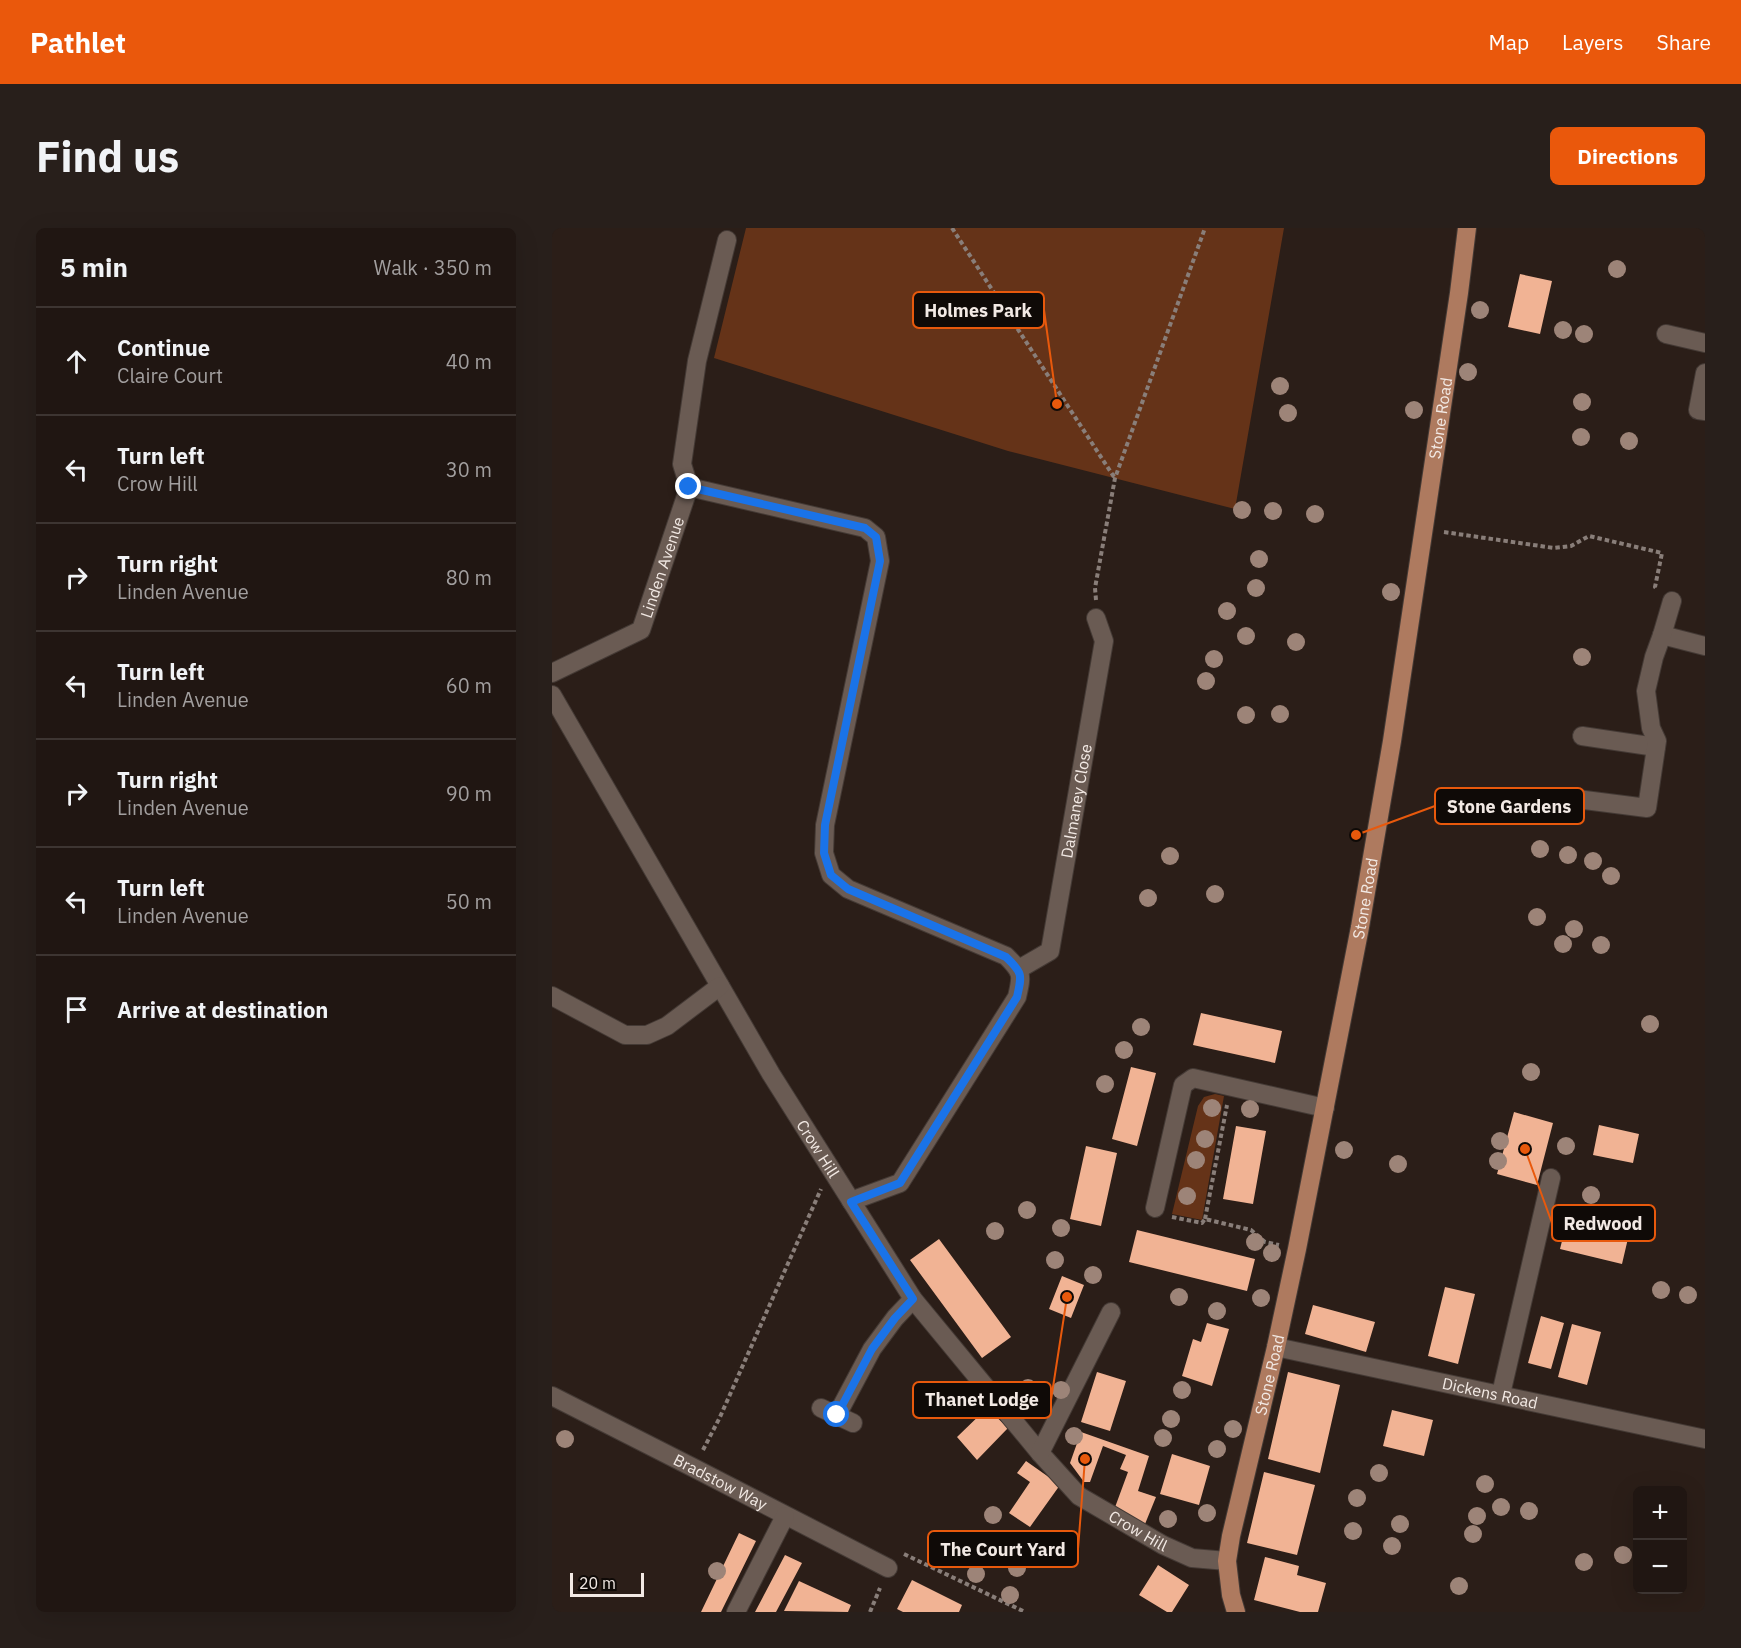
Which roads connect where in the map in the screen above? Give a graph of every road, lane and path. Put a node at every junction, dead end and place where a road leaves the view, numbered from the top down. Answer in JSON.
{"nodes":[{"id":1,"x":952,"y":228,"type":"edge"},
{"id":2,"x":1205,"y":228,"type":"edge"},
{"id":3,"x":1467,"y":228,"type":"edge"},
{"id":4,"x":727,"y":240,"type":"dead end"},
{"id":5,"x":1666,"y":334,"type":"dead end"},
{"id":6,"x":1705,"y":343,"type":"edge"},
{"id":7,"x":1705,"y":373,"type":"edge"},
{"id":8,"x":1705,"y":411,"type":"edge"},
{"id":9,"x":1115,"y":478,"type":"junction"},
{"id":10,"x":689,"y":487,"type":"junction"},
{"id":11,"x":1424,"y":529,"type":"junction"},
{"id":12,"x":1672,"y":601,"type":"joint"},
{"id":13,"x":1096,"y":618,"type":"joint"},
{"id":14,"x":1662,"y":635,"type":"junction"},
{"id":15,"x":1705,"y":646,"type":"edge"},
{"id":16,"x":552,"y":673,"type":"edge"},
{"id":17,"x":552,"y":695,"type":"edge"},
{"id":18,"x":1582,"y":736,"type":"dead end"},
{"id":19,"x":1656,"y":747,"type":"junction"},
{"id":20,"x":1569,"y":798,"type":"dead end"},
{"id":21,"x":1019,"y":969,"type":"junction"},
{"id":22,"x":720,"y":986,"type":"junction"},
{"id":23,"x":552,"y":996,"type":"edge"},
{"id":24,"x":1230,"y":1087,"type":"junction"},
{"id":25,"x":1325,"y":1108,"type":"junction"},
{"id":26,"x":831,"y":1167,"type":"junction"},
{"id":27,"x":1551,"y":1178,"type":"dead end"},
{"id":28,"x":851,"y":1202,"type":"junction"},
{"id":29,"x":1155,"y":1208,"type":"joint"},
{"id":30,"x":1205,"y":1220,"type":"junction"},
{"id":31,"x":1272,"y":1243,"type":"dead end"},
{"id":32,"x":913,"y":1299,"type":"junction"},
{"id":33,"x":1111,"y":1312,"type":"dead end"},
{"id":34,"x":1276,"y":1347,"type":"junction"},
{"id":35,"x":1501,"y":1394,"type":"junction"},
{"id":36,"x":552,"y":1396,"type":"edge"},
{"id":37,"x":837,"y":1416,"type":"dead end"},
{"id":38,"x":1705,"y":1439,"type":"edge"},
{"id":39,"x":1040,"y":1453,"type":"junction"},
{"id":40,"x":700,"y":1457,"type":"dead end"},
{"id":41,"x":785,"y":1516,"type":"junction"},
{"id":42,"x":1227,"y":1561,"type":"junction"},
{"id":43,"x":888,"y":1568,"type":"joint"},
{"id":44,"x":736,"y":1612,"type":"edge"},
{"id":45,"x":870,"y":1612,"type":"edge"},
{"id":46,"x":1236,"y":1612,"type":"edge"}],
"edges":[{"from":1,"to":9,"type":"path"},
{"from":2,"to":9,"type":"path"},
{"from":3,"to":11,"type":"main road","name":"Stone Road"},
{"from":4,"to":10,"type":"street"},
{"from":5,"to":6,"type":"street"},
{"from":7,"to":8,"type":"street"},
{"from":9,"to":13,"type":"path"},
{"from":10,"to":16,"type":"street","name":"Linden Avenue"},
{"from":10,"to":21,"type":"street"},
{"from":11,"to":12,"type":"path"},
{"from":11,"to":25,"type":"main road","name":"Stone Road"},
{"from":12,"to":14,"type":"street"},
{"from":13,"to":21,"type":"street","name":"Dalmaney Close"},
{"from":14,"to":15,"type":"street"},
{"from":14,"to":19,"type":"street"},
{"from":17,"to":22,"type":"street","name":"Crow Hill"},
{"from":18,"to":19,"type":"street"},
{"from":19,"to":20,"type":"street"},
{"from":21,"to":28,"type":"street"},
{"from":22,"to":23,"type":"street"},
{"from":22,"to":26,"type":"street","name":"Crow Hill"},
{"from":24,"to":25,"type":"street"},
{"from":24,"to":29,"type":"street"},
{"from":24,"to":30,"type":"path"},
{"from":25,"to":34,"type":"main road","name":"Stone Road"},
{"from":26,"to":28,"type":"street","name":"Crow Hill"},
{"from":26,"to":40,"type":"path"},
{"from":27,"to":35,"type":"street"},
{"from":28,"to":32,"type":"street","name":"Crow Hill"},
{"from":29,"to":30,"type":"path"},
{"from":30,"to":31,"type":"path"},
{"from":32,"to":37,"type":"street"},
{"from":32,"to":39,"type":"street","name":"Crow Hill"},
{"from":33,"to":39,"type":"street"},
{"from":34,"to":35,"type":"street","name":"Dickens Road"},
{"from":34,"to":42,"type":"main road","name":"Stone Road"},
{"from":35,"to":38,"type":"street","name":"Dickens Road"},
{"from":36,"to":41,"type":"street","name":"Bradstow Way"},
{"from":39,"to":42,"type":"street","name":"Crow Hill"},
{"from":41,"to":43,"type":"street","name":"Bradstow Way"},
{"from":41,"to":44,"type":"street"},
{"from":42,"to":46,"type":"main road","name":"Stone Road"},
{"from":43,"to":45,"type":"path"}]}
